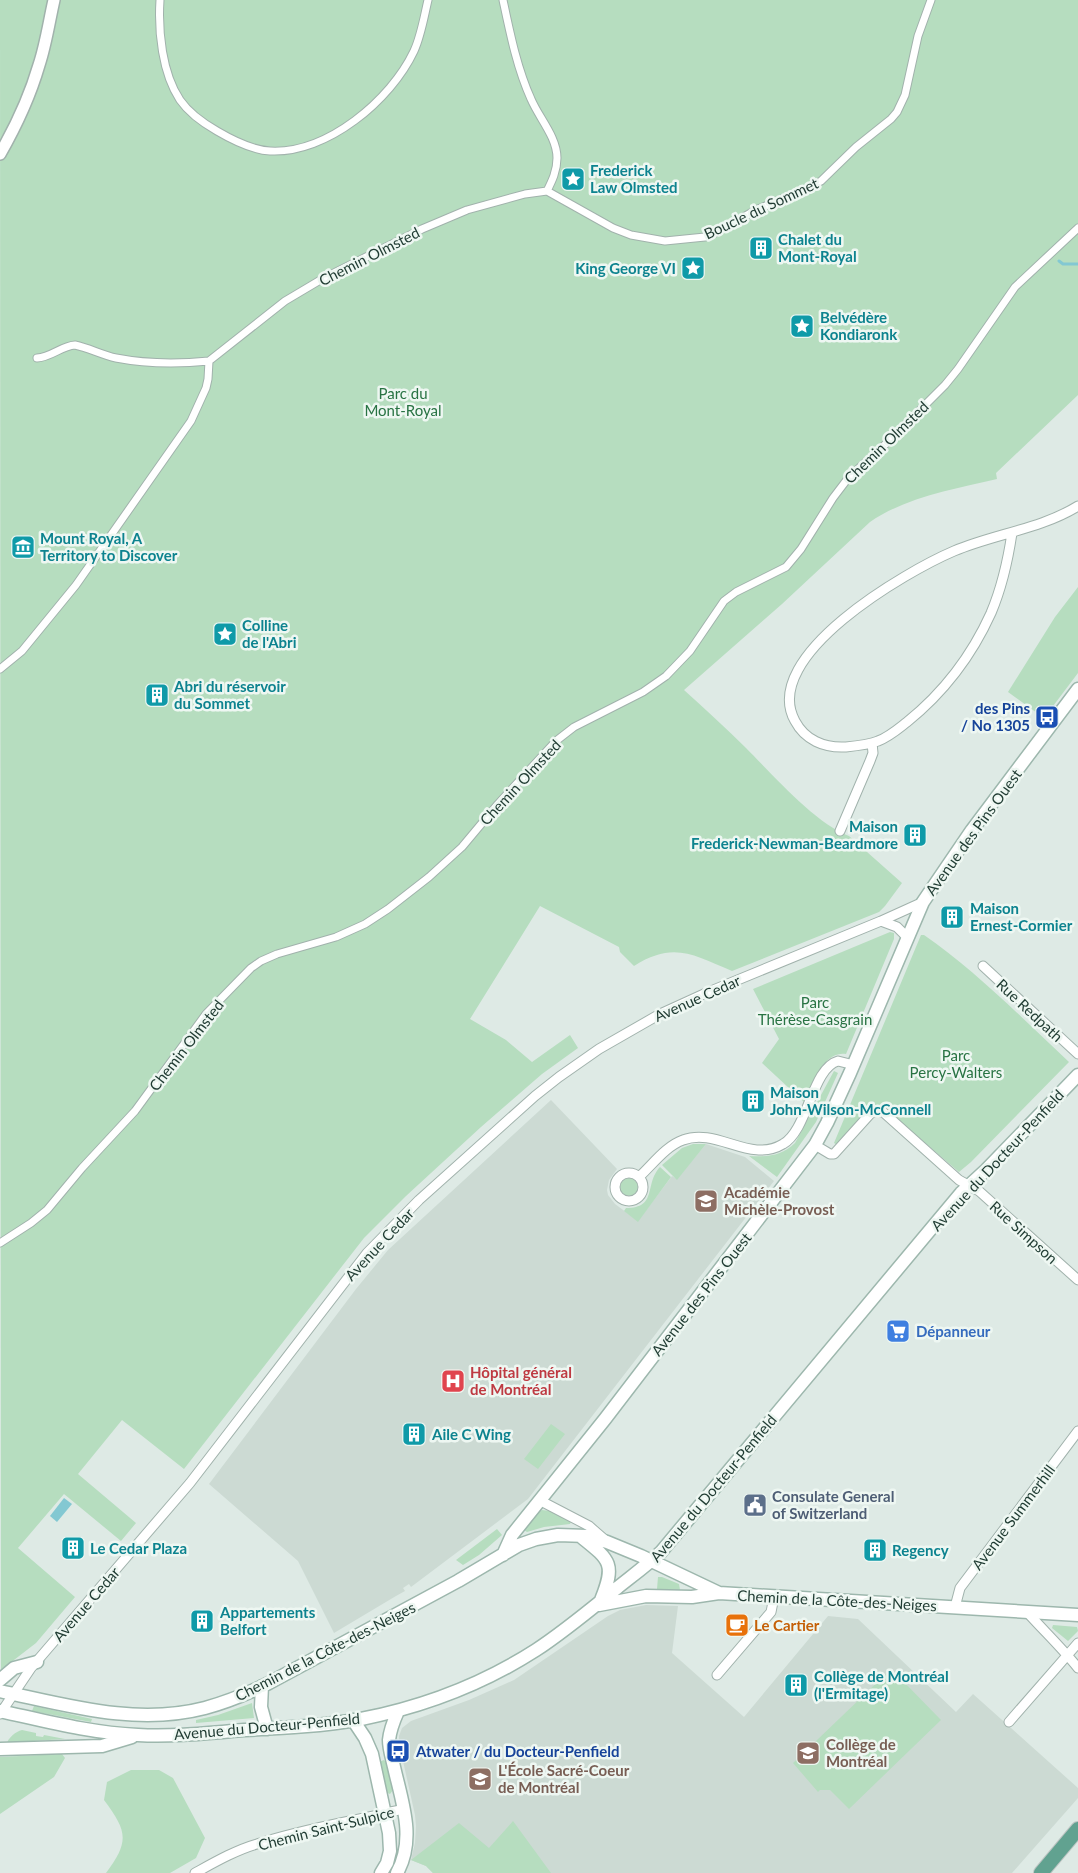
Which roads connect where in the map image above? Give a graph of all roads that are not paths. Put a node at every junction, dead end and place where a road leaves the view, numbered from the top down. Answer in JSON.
{"nodes":[{"id":1,"x":49,"y":0,"type":"edge"},
{"id":2,"x":54,"y":0,"type":"edge"},
{"id":3,"x":160,"y":0,"type":"edge"},
{"id":4,"x":428,"y":0,"type":"edge"},
{"id":5,"x":503,"y":0,"type":"edge"},
{"id":6,"x":931,"y":0,"type":"edge"},
{"id":7,"x":0,"y":143,"type":"edge"},
{"id":8,"x":0,"y":154,"type":"edge"},
{"id":9,"x":547,"y":191,"type":"junction"},
{"id":10,"x":1078,"y":228,"type":"edge"},
{"id":11,"x":37,"y":358,"type":"dead end"},
{"id":12,"x":209,"y":360,"type":"junction"},
{"id":13,"x":1078,"y":506,"type":"edge"},
{"id":14,"x":1012,"y":533,"type":"junction"},
{"id":15,"x":0,"y":669,"type":"edge"},
{"id":16,"x":1078,"y":689,"type":"edge"},
{"id":17,"x":872,"y":743,"type":"junction"},
{"id":18,"x":840,"y":831,"type":"dead end"},
{"id":19,"x":923,"y":902,"type":"junction"},
{"id":20,"x":881,"y":922,"type":"junction"},
{"id":21,"x":907,"y":937,"type":"junction"},
{"id":22,"x":983,"y":966,"type":"dead end"},
{"id":23,"x":1078,"y":1054,"type":"edge"},
{"id":24,"x":854,"y":1065,"type":"junction"},
{"id":25,"x":1078,"y":1075,"type":"edge"},
{"id":26,"x":815,"y":1145,"type":"junction"},
{"id":27,"x":640,"y":1176,"type":"dead end"},
{"id":28,"x":970,"y":1185,"type":"junction"},
{"id":29,"x":0,"y":1243,"type":"edge"},
{"id":30,"x":1078,"y":1280,"type":"edge"},
{"id":31,"x":1078,"y":1431,"type":"edge"},
{"id":32,"x":539,"y":1500,"type":"junction"},
{"id":33,"x":579,"y":1535,"type":"junction"},
{"id":34,"x":607,"y":1542,"type":"junction"},
{"id":35,"x":503,"y":1555,"type":"junction"},
{"id":36,"x":652,"y":1561,"type":"junction"},
{"id":37,"x":719,"y":1593,"type":"junction"},
{"id":38,"x":774,"y":1596,"type":"junction"},
{"id":39,"x":598,"y":1605,"type":"junction"},
{"id":40,"x":955,"y":1607,"type":"junction"},
{"id":41,"x":1027,"y":1612,"type":"junction"},
{"id":42,"x":1078,"y":1615,"type":"edge"},
{"id":43,"x":1078,"y":1643,"type":"edge"},
{"id":44,"x":1068,"y":1655,"type":"junction"},
{"id":45,"x":37,"y":1662,"type":"junction"},
{"id":46,"x":1078,"y":1668,"type":"edge"},
{"id":47,"x":717,"y":1675,"type":"dead end"},
{"id":48,"x":0,"y":1680,"type":"edge"},
{"id":49,"x":262,"y":1686,"type":"junction"},
{"id":50,"x":0,"y":1691,"type":"edge"},
{"id":51,"x":13,"y":1694,"type":"junction"},
{"id":52,"x":398,"y":1710,"type":"junction"},
{"id":53,"x":1,"y":1712,"type":"edge"},
{"id":54,"x":353,"y":1720,"type":"junction"},
{"id":55,"x":1009,"y":1722,"type":"dead end"},
{"id":56,"x":267,"y":1729,"type":"junction"},
{"id":57,"x":137,"y":1735,"type":"junction"},
{"id":58,"x":0,"y":1749,"type":"edge"},
{"id":59,"x":403,"y":1809,"type":"junction"},
{"id":60,"x":385,"y":1814,"type":"junction"},
{"id":61,"x":1078,"y":1829,"type":"edge"},
{"id":62,"x":195,"y":1873,"type":"edge"},
{"id":63,"x":381,"y":1873,"type":"edge"},
{"id":64,"x":397,"y":1873,"type":"edge"},
{"id":65,"x":1041,"y":1873,"type":"edge"}],
"edges":[{"from":1,"to":7,"type":"street"},
{"from":2,"to":8,"type":"street"},
{"from":3,"to":4,"type":"street"},
{"from":5,"to":9,"type":"street"},
{"from":6,"to":9,"type":"street","name":"Boucle du Sommet"},
{"from":9,"to":12,"type":"street","name":"Chemin Olmsted"},
{"from":10,"to":29,"type":"street","name":"Chemin Olmsted"},
{"from":11,"to":12,"type":"street"},
{"from":12,"to":15,"type":"street"},
{"from":13,"to":14,"type":"street"},
{"from":14,"to":17,"type":"street"},
{"from":14,"to":17,"type":"street"},
{"from":16,"to":19,"type":"main road","name":"Avenue des Pins Ouest"},
{"from":17,"to":18,"type":"street"},
{"from":19,"to":20,"type":"street","name":"Avenue Cedar"},
{"from":19,"to":21,"type":"main road","name":"Avenue des Pins Ouest"},
{"from":20,"to":21,"type":"street"},
{"from":20,"to":45,"type":"street","name":"Avenue Cedar"},
{"from":21,"to":24,"type":"main road","name":"Avenue des Pins Ouest"},
{"from":22,"to":23,"type":"street","name":"Rue Redpath"},
{"from":24,"to":26,"type":"main road","name":"Avenue des Pins Ouest"},
{"from":24,"to":27,"type":"street"},
{"from":25,"to":28,"type":"main road","name":"Avenue du Docteur-Penfield"},
{"from":26,"to":28,"type":"street","name":"Rue Simpson"},
{"from":26,"to":32,"type":"main road","name":"Avenue des Pins Ouest"},
{"from":28,"to":30,"type":"street","name":"Rue Simpson"},
{"from":28,"to":36,"type":"main road","name":"Avenue du Docteur-Penfield"},
{"from":31,"to":40,"type":"street","name":"Avenue Summerhill"},
{"from":32,"to":34,"type":"street","name":"Chemin de la Côte-des-Neiges"},
{"from":32,"to":35,"type":"main road","name":"Avenue des Pins Ouest"},
{"from":33,"to":34,"type":"main road","name":"Chemin de la Côte-des-Neiges"},
{"from":33,"to":35,"type":"main road","name":"Chemin de la Côte-des-Neiges"},
{"from":33,"to":39,"type":"main road"},
{"from":34,"to":36,"type":"main road","name":"Chemin de la Côte-des-Neiges"},
{"from":35,"to":49,"type":"main road","name":"Chemin de la Côte-des-Neiges"},
{"from":36,"to":37,"type":"main road","name":"Chemin de la Côte-des-Neiges"},
{"from":36,"to":39,"type":"main road","name":"Avenue du Docteur-Penfield"},
{"from":37,"to":38,"type":"main road","name":"Chemin de la Côte-des-Neiges"},
{"from":37,"to":39,"type":"main road"},
{"from":38,"to":40,"type":"main road","name":"Chemin de la Côte-des-Neiges"},
{"from":38,"to":47,"type":"street"},
{"from":39,"to":52,"type":"main road","name":"Avenue du Docteur-Penfield"},
{"from":40,"to":41,"type":"main road","name":"Chemin de la Côte-des-Neiges"},
{"from":41,"to":42,"type":"main road","name":"Chemin de la Côte-des-Neiges"},
{"from":41,"to":44,"type":"street"},
{"from":43,"to":44,"type":"street"},
{"from":44,"to":46,"type":"street"},
{"from":44,"to":55,"type":"street"},
{"from":45,"to":48,"type":"main road"},
{"from":45,"to":51,"type":"street","name":"Avenue Cedar"},
{"from":49,"to":51,"type":"main road","name":"Chemin de la Côte-des-Neiges"},
{"from":49,"to":56,"type":"main road"},
{"from":50,"to":51,"type":"main road","name":"Chemin de la Côte-des-Neiges"},
{"from":51,"to":53,"type":"street","name":"Avenue Cedar"},
{"from":52,"to":54,"type":"main road","name":"Avenue du Docteur-Penfield"},
{"from":52,"to":59,"type":"main road"},
{"from":53,"to":57,"type":"main road","name":"Avenue du Docteur-Penfield"},
{"from":54,"to":56,"type":"main road","name":"Avenue du Docteur-Penfield"},
{"from":54,"to":60,"type":"main road"},
{"from":56,"to":57,"type":"main road","name":"Avenue du Docteur-Penfield"},
{"from":57,"to":58,"type":"main road"},
{"from":59,"to":60,"type":"street","name":"Chemin Saint-Sulpice"},
{"from":59,"to":64,"type":"main road"},
{"from":60,"to":62,"type":"street","name":"Chemin Saint-Sulpice"},
{"from":60,"to":63,"type":"main road"},
{"from":61,"to":65,"type":"main road"}]}
